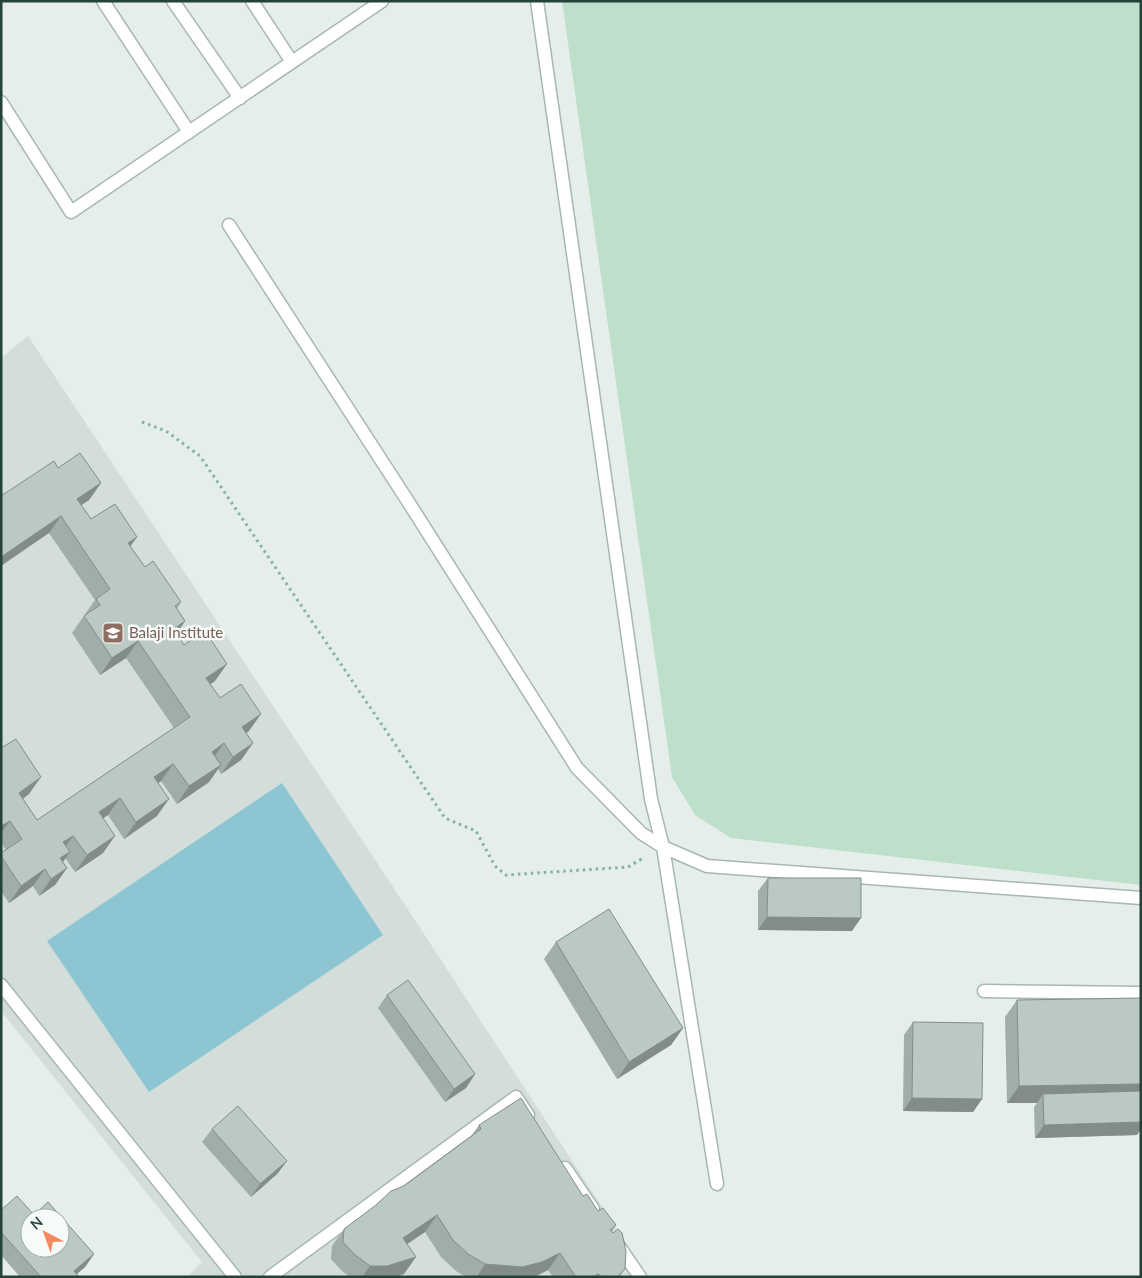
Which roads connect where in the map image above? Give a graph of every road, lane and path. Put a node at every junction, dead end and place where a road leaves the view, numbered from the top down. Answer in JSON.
{"nodes":[{"id":1,"x":103,"y":1,"type":"edge"},
{"id":2,"x":173,"y":1,"type":"edge"},
{"id":3,"x":252,"y":1,"type":"edge"},
{"id":4,"x":382,"y":1,"type":"edge"},
{"id":5,"x":537,"y":1,"type":"edge"},
{"id":6,"x":292,"y":62,"type":"junction"},
{"id":7,"x":240,"y":98,"type":"junction"},
{"id":8,"x":1,"y":102,"type":"edge"},
{"id":9,"x":189,"y":132,"type":"junction"},
{"id":10,"x":229,"y":224,"type":"dead end"},
{"id":11,"x":142,"y":422,"type":"dead end"},
{"id":12,"x":663,"y":847,"type":"junction"},
{"id":13,"x":1141,"y":898,"type":"edge"},
{"id":14,"x":1,"y":985,"type":"edge"},
{"id":15,"x":984,"y":991,"type":"dead end"},
{"id":16,"x":1141,"y":992,"type":"edge"},
{"id":17,"x":533,"y":1122,"type":"edge"},
{"id":18,"x":555,"y":1154,"type":"edge"},
{"id":19,"x":717,"y":1184,"type":"dead end"},
{"id":20,"x":235,"y":1277,"type":"edge"},
{"id":21,"x":270,"y":1277,"type":"edge"},
{"id":22,"x":640,"y":1277,"type":"edge"}],
"edges":[{"from":1,"to":9,"type":"lane"},
{"from":2,"to":7,"type":"lane"},
{"from":3,"to":6,"type":"lane"},
{"from":4,"to":6,"type":"lane"},
{"from":5,"to":12,"type":"lane"},
{"from":6,"to":7,"type":"lane"},
{"from":7,"to":9,"type":"lane"},
{"from":8,"to":9,"type":"lane"},
{"from":10,"to":12,"type":"lane"},
{"from":11,"to":12,"type":"path"},
{"from":12,"to":13,"type":"lane"},
{"from":12,"to":19,"type":"lane"},
{"from":14,"to":20,"type":"lane"},
{"from":15,"to":16,"type":"lane"},
{"from":17,"to":21,"type":"lane"},
{"from":18,"to":22,"type":"lane"}]}
